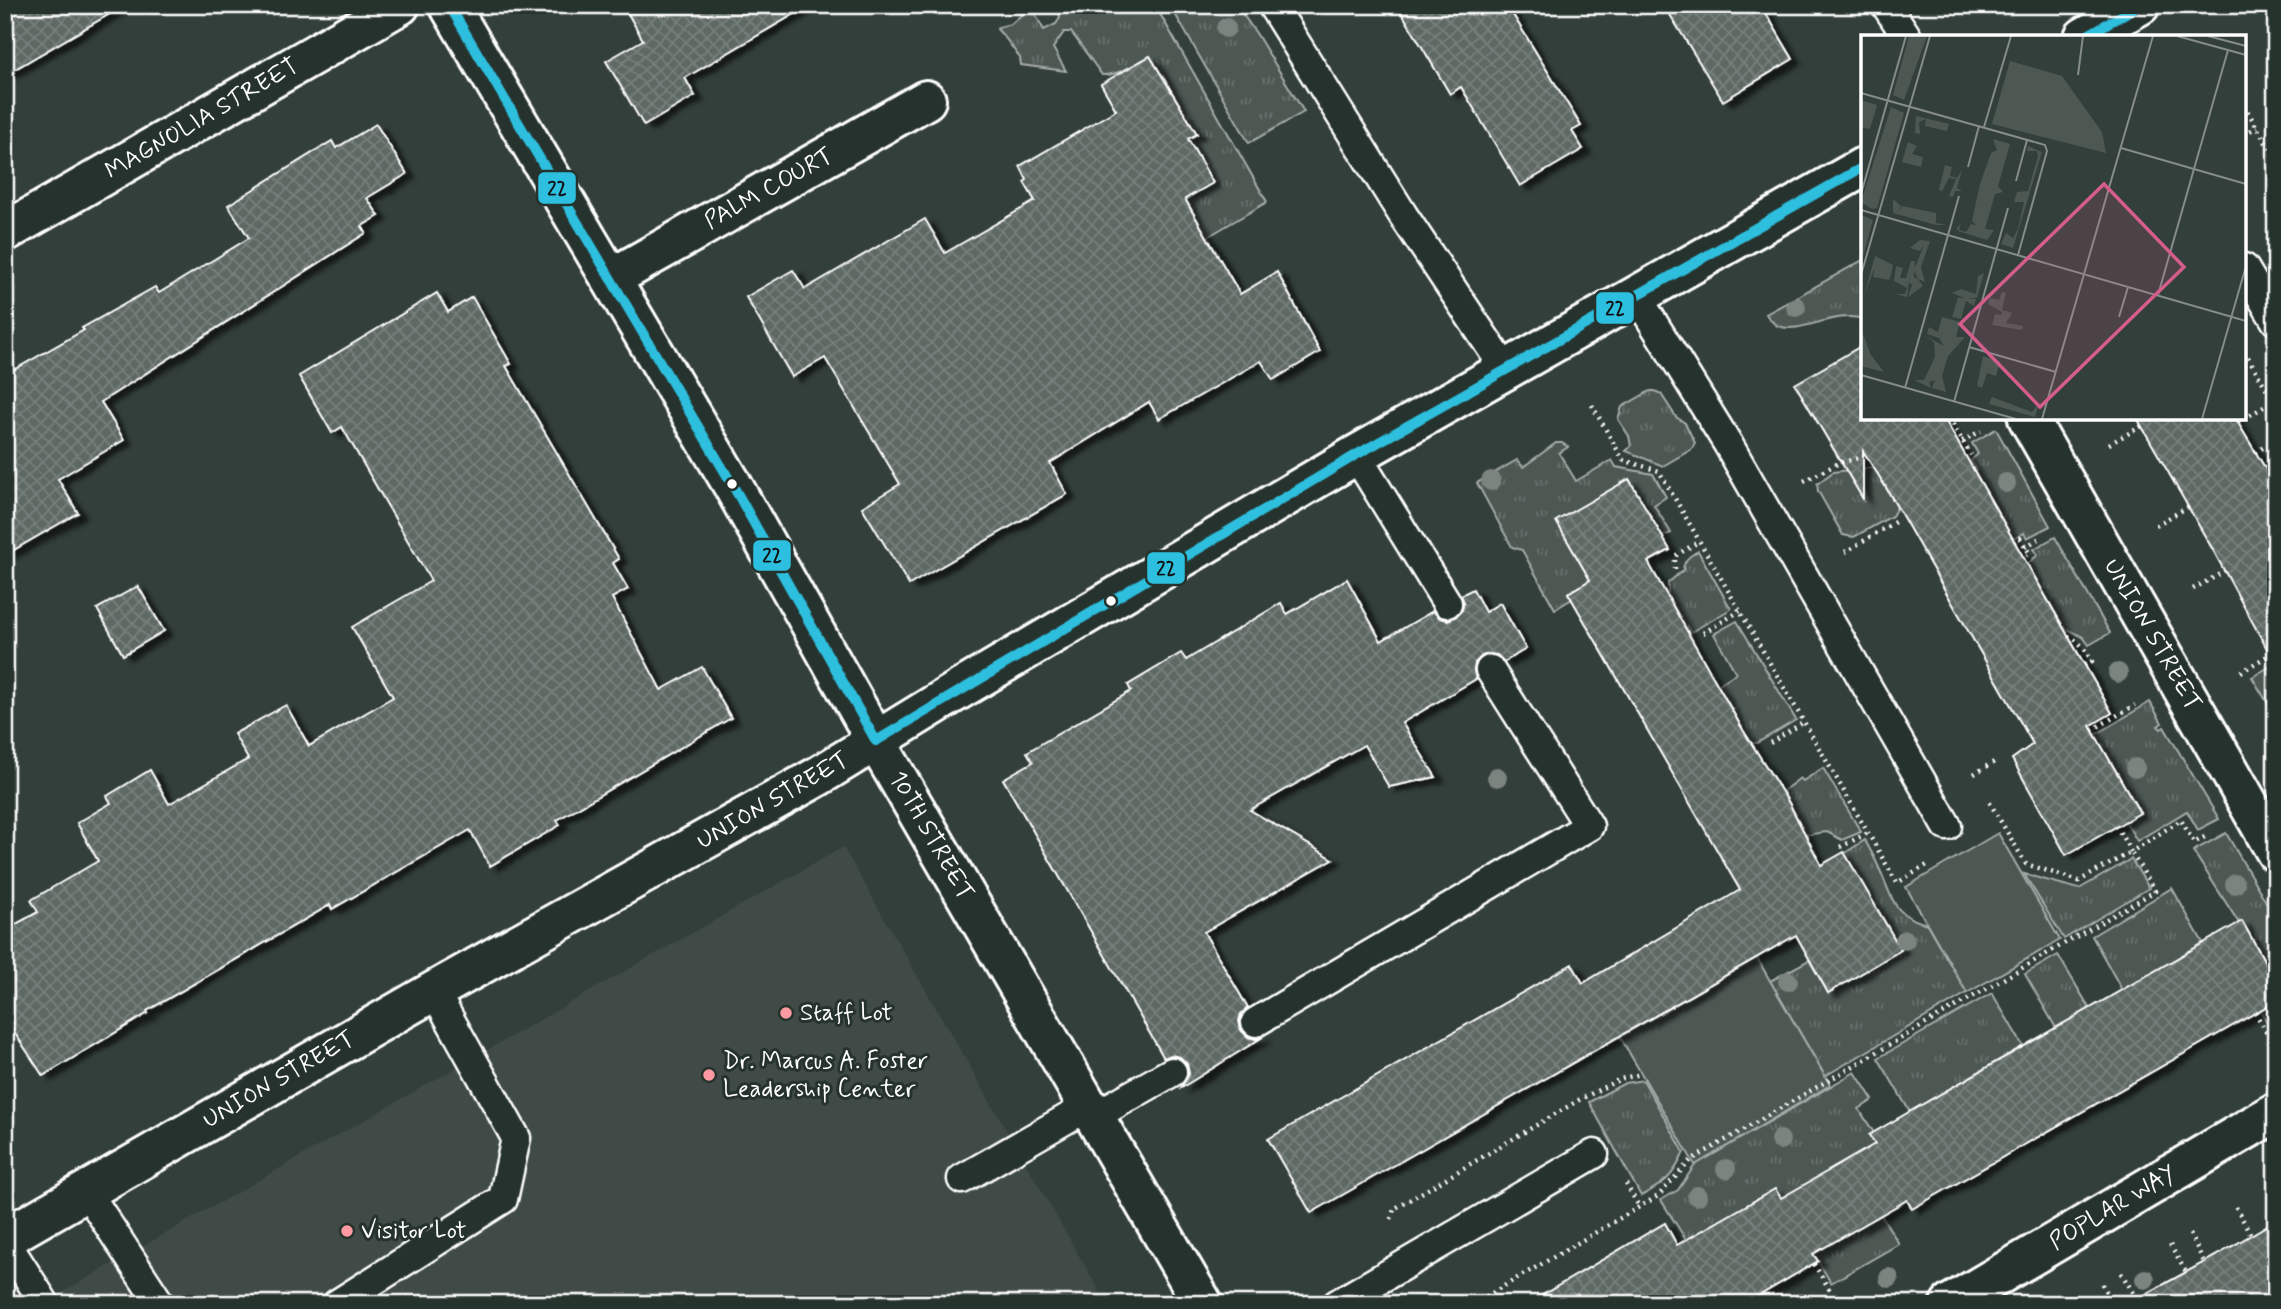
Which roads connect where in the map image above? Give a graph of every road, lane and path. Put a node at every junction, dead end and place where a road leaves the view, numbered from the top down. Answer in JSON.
{"nodes":[{"id":1,"x":400,"y":5,"type":"edge"},
{"id":2,"x":449,"y":5,"type":"edge"},
{"id":3,"x":1272,"y":5,"type":"edge"},
{"id":4,"x":1886,"y":5,"type":"edge"},
{"id":5,"x":2140,"y":5,"type":"edge"},
{"id":6,"x":2102,"y":32,"type":"edge"},
{"id":7,"x":1906,"y":35,"type":"edge"},
{"id":8,"x":926,"y":100,"type":"dead end"},
{"id":9,"x":2246,"y":108,"type":"edge"},
{"id":10,"x":2257,"y":127,"type":"junction"},
{"id":11,"x":2246,"y":133,"type":"edge"},
{"id":12,"x":2276,"y":160,"type":"edge"},
{"id":13,"x":1861,"y":168,"type":"edge"},
{"id":14,"x":5,"y":232,"type":"edge"},
{"id":15,"x":2246,"y":271,"type":"edge"},
{"id":16,"x":612,"y":278,"type":"junction"},
{"id":17,"x":1636,"y":295,"type":"junction"},
{"id":18,"x":2276,"y":321,"type":"edge"},
{"id":19,"x":2246,"y":353,"type":"edge"},
{"id":20,"x":1506,"y":370,"type":"junction"},
{"id":21,"x":2275,"y":403,"type":"edge"},
{"id":22,"x":1592,"y":405,"type":"dead end"},
{"id":23,"x":2246,"y":418,"type":"edge"},
{"id":24,"x":1951,"y":420,"type":"edge"},
{"id":25,"x":2029,"y":420,"type":"edge"},
{"id":26,"x":2242,"y":420,"type":"edge"},
{"id":27,"x":2238,"y":422,"type":"dead end"},
{"id":28,"x":2142,"y":426,"type":"dead end"},
{"id":29,"x":2276,"y":441,"type":"edge"},
{"id":30,"x":2109,"y":444,"type":"dead end"},
{"id":31,"x":2255,"y":452,"type":"dead end"},
{"id":32,"x":1971,"y":455,"type":"dead end"},
{"id":33,"x":1356,"y":456,"type":"junction"},
{"id":34,"x":1862,"y":457,"type":"dead end"},
{"id":35,"x":1804,"y":481,"type":"dead end"},
{"id":36,"x":2188,"y":507,"type":"dead end"},
{"id":37,"x":1898,"y":520,"type":"dead end"},
{"id":38,"x":2156,"y":524,"type":"dead end"},
{"id":39,"x":1700,"y":541,"type":"junction"},
{"id":40,"x":2014,"y":541,"type":"dead end"},
{"id":41,"x":1845,"y":552,"type":"dead end"},
{"id":42,"x":2023,"y":557,"type":"dead end"},
{"id":43,"x":1675,"y":569,"type":"dead end"},
{"id":44,"x":2225,"y":571,"type":"dead end"},
{"id":45,"x":2193,"y":589,"type":"dead end"},
{"id":46,"x":1447,"y":603,"type":"dead end"},
{"id":47,"x":1740,"y":611,"type":"junction"},
{"id":48,"x":1703,"y":633,"type":"dead end"},
{"id":49,"x":2068,"y":636,"type":"dead end"},
{"id":50,"x":2272,"y":653,"type":"dead end"},
{"id":51,"x":2085,"y":666,"type":"dead end"},
{"id":52,"x":1490,"y":670,"type":"dead end"},
{"id":53,"x":2241,"y":671,"type":"dead end"},
{"id":54,"x":2139,"y":703,"type":"dead end"},
{"id":55,"x":1804,"y":722,"type":"junction"},
{"id":56,"x":2092,"y":730,"type":"dead end"},
{"id":57,"x":876,"y":741,"type":"junction"},
{"id":58,"x":1770,"y":743,"type":"dead end"},
{"id":59,"x":1994,"y":762,"type":"dead end"},
{"id":60,"x":1974,"y":774,"type":"dead end"},
{"id":61,"x":2252,"y":811,"type":"junction"},
{"id":62,"x":2002,"y":823,"type":"dead end"},
{"id":63,"x":1947,"y":826,"type":"dead end"},
{"id":64,"x":2116,"y":826,"type":"dead end"},
{"id":65,"x":1991,"y":829,"type":"dead end"},
{"id":66,"x":1868,"y":832,"type":"junction"},
{"id":67,"x":1840,"y":847,"type":"dead end"},
{"id":68,"x":2276,"y":852,"type":"edge"},
{"id":69,"x":1928,"y":865,"type":"dead end"},
{"id":70,"x":434,"y":991,"type":"junction"},
{"id":71,"x":2255,"y":1012,"type":"dead end"},
{"id":72,"x":1256,"y":1022,"type":"dead end"},
{"id":73,"x":2270,"y":1038,"type":"dead end"},
{"id":74,"x":1172,"y":1072,"type":"dead end"},
{"id":75,"x":1090,"y":1112,"type":"junction"},
{"id":76,"x":2276,"y":1112,"type":"edge"},
{"id":77,"x":1594,"y":1154,"type":"dead end"},
{"id":78,"x":962,"y":1179,"type":"dead end"},
{"id":79,"x":87,"y":1192,"type":"junction"},
{"id":80,"x":2236,"y":1207,"type":"dead end"},
{"id":81,"x":1640,"y":1208,"type":"dead end"},
{"id":82,"x":2190,"y":1234,"type":"dead end"},
{"id":83,"x":2251,"y":1235,"type":"dead end"},
{"id":84,"x":5,"y":1239,"type":"edge"},
{"id":85,"x":2170,"y":1245,"type":"dead end"},
{"id":86,"x":2204,"y":1262,"type":"dead end"},
{"id":87,"x":1814,"y":1264,"type":"dead end"},
{"id":88,"x":2186,"y":1272,"type":"dead end"},
{"id":89,"x":2121,"y":1273,"type":"dead end"},
{"id":90,"x":2102,"y":1284,"type":"dead end"},
{"id":91,"x":1832,"y":1292,"type":"dead end"},
{"id":92,"x":1479,"y":1300,"type":"dead end"},
{"id":93,"x":2138,"y":1300,"type":"dead end"},
{"id":94,"x":45,"y":1304,"type":"edge"},
{"id":95,"x":160,"y":1304,"type":"edge"},
{"id":96,"x":337,"y":1304,"type":"edge"},
{"id":97,"x":1202,"y":1304,"type":"edge"},
{"id":98,"x":1337,"y":1304,"type":"edge"},
{"id":99,"x":1950,"y":1304,"type":"edge"},
{"id":100,"x":2113,"y":1304,"type":"edge"}],
"edges":[{"from":1,"to":14,"type":"street","name":"MAGNOLIA STREET"},
{"from":2,"to":16,"type":"street","name":"10TH STREET"},
{"from":3,"to":20,"type":"lane"},
{"from":4,"to":7,"type":"lane"},
{"from":5,"to":6,"type":"street"},
{"from":8,"to":16,"type":"street","name":"PALM COURT"},
{"from":9,"to":10,"type":"path"},
{"from":10,"to":11,"type":"path"},
{"from":10,"to":12,"type":"path"},
{"from":13,"to":17,"type":"street","name":"UNION STREET"},
{"from":15,"to":18,"type":"lane"},
{"from":16,"to":57,"type":"street","name":"10TH STREET"},
{"from":17,"to":20,"type":"street","name":"UNION STREET"},
{"from":17,"to":63,"type":"lane"},
{"from":19,"to":21,"type":"path"},
{"from":20,"to":33,"type":"street","name":"UNION STREET"},
{"from":21,"to":23,"type":"path"},
{"from":22,"to":39,"type":"path"},
{"from":24,"to":32,"type":"path"},
{"from":25,"to":61,"type":"street","name":"UNION STREET"},
{"from":26,"to":27,"type":"path"},
{"from":28,"to":30,"type":"path"},
{"from":29,"to":31,"type":"path"},
{"from":33,"to":46,"type":"lane"},
{"from":33,"to":57,"type":"street","name":"UNION STREET"},
{"from":34,"to":35,"type":"path"},
{"from":36,"to":38,"type":"path"},
{"from":37,"to":41,"type":"path"},
{"from":39,"to":43,"type":"path"},
{"from":39,"to":47,"type":"path"},
{"from":40,"to":42,"type":"path"},
{"from":44,"to":45,"type":"path"},
{"from":47,"to":48,"type":"path"},
{"from":47,"to":55,"type":"path"},
{"from":49,"to":51,"type":"path"},
{"from":50,"to":53,"type":"path"},
{"from":52,"to":72,"type":"lane"},
{"from":54,"to":56,"type":"path"},
{"from":55,"to":58,"type":"path"},
{"from":55,"to":66,"type":"path"},
{"from":57,"to":70,"type":"street","name":"UNION STREET"},
{"from":57,"to":75,"type":"street","name":"10TH STREET"},
{"from":59,"to":60,"type":"path"},
{"from":61,"to":64,"type":"path"},
{"from":61,"to":68,"type":"street","name":"UNION STREET"},
{"from":62,"to":65,"type":"path"},
{"from":66,"to":67,"type":"path"},
{"from":66,"to":69,"type":"path"},
{"from":70,"to":79,"type":"street","name":"UNION STREET"},
{"from":70,"to":96,"type":"lane"},
{"from":71,"to":73,"type":"path"},
{"from":74,"to":75,"type":"lane"},
{"from":75,"to":78,"type":"lane"},
{"from":75,"to":97,"type":"street","name":"10TH STREET"},
{"from":76,"to":99,"type":"street","name":"POPLAR WAY"},
{"from":77,"to":98,"type":"lane"},
{"from":79,"to":84,"type":"street","name":"UNION STREET"},
{"from":79,"to":95,"type":"lane"},
{"from":80,"to":83,"type":"path"},
{"from":81,"to":92,"type":"path"},
{"from":82,"to":86,"type":"path"},
{"from":84,"to":94,"type":"lane"},
{"from":85,"to":88,"type":"path"},
{"from":87,"to":91,"type":"path"},
{"from":89,"to":93,"type":"path"},
{"from":90,"to":100,"type":"path"}]}
